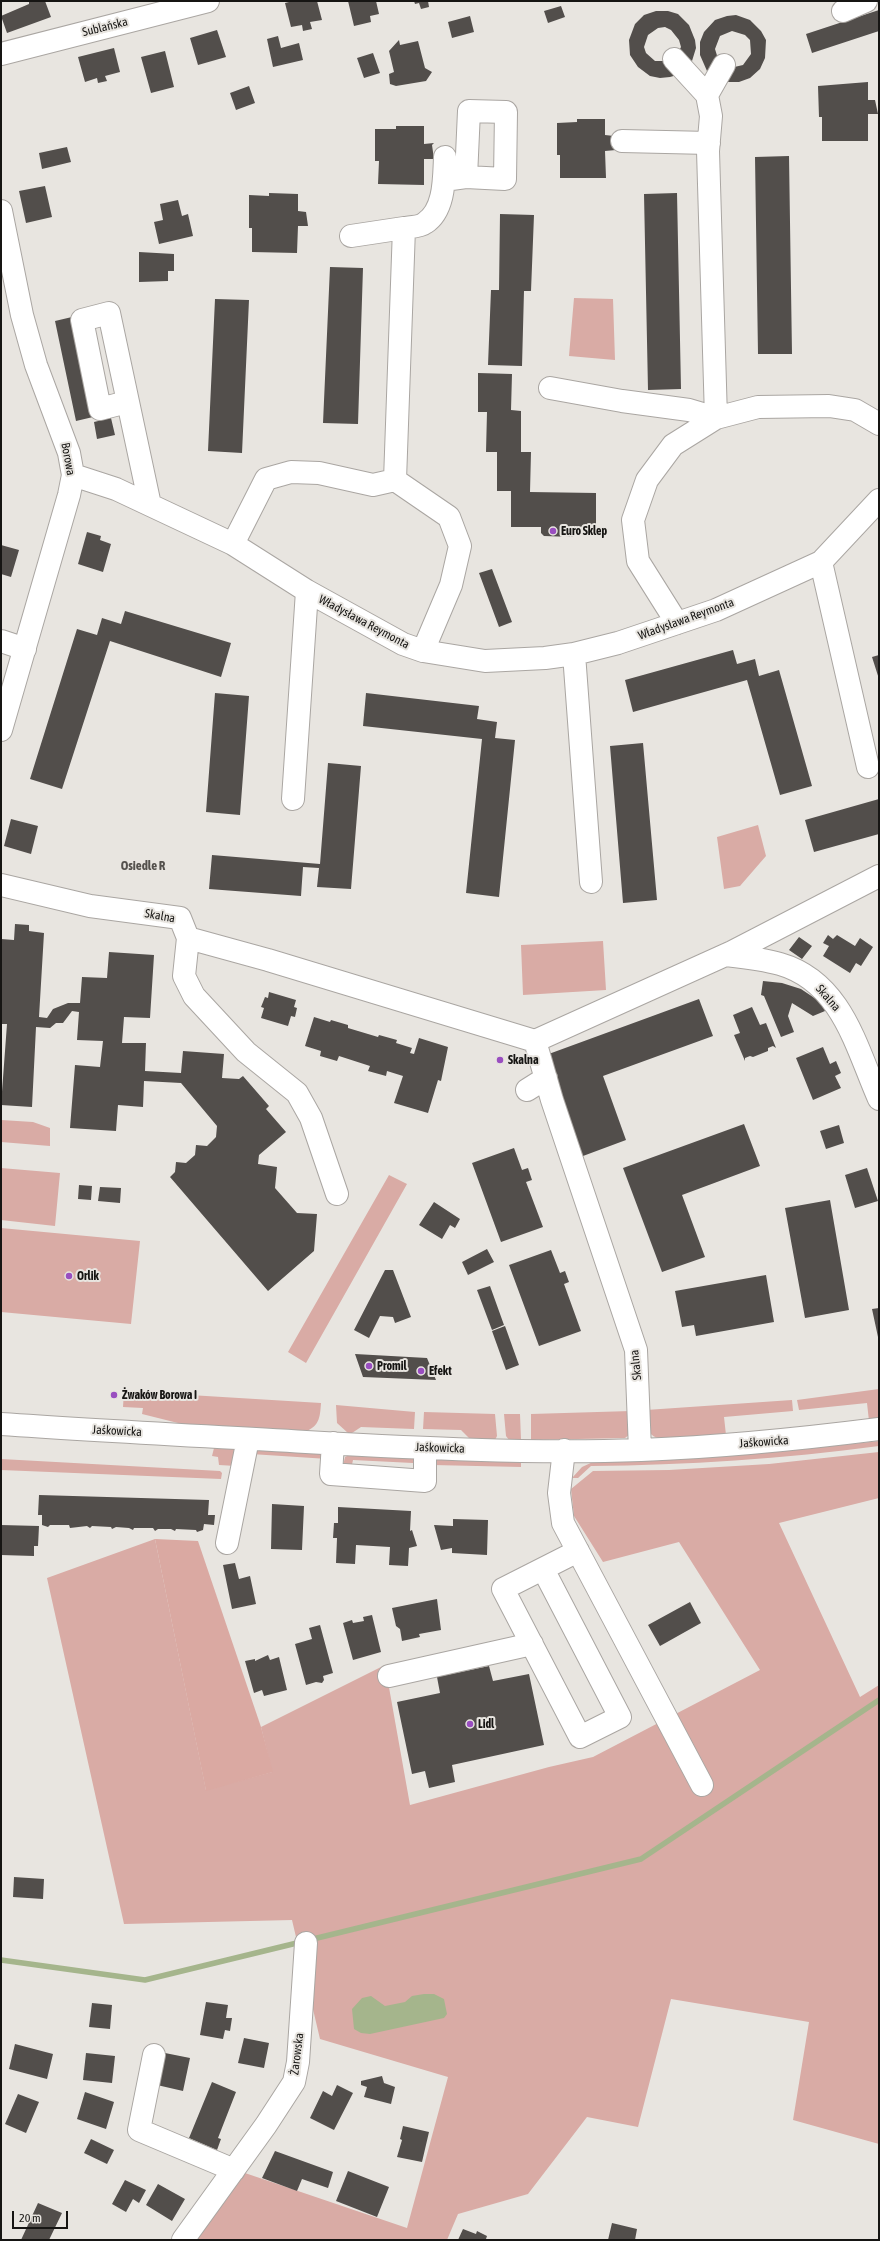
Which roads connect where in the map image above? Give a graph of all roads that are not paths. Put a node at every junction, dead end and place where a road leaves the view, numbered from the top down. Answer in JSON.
{"nodes":[{"id":1,"x":208,"y":1,"type":"edge"},
{"id":2,"x":866,"y":1,"type":"edge"},
{"id":3,"x":843,"y":11,"type":"dead end"},
{"id":4,"x":1,"y":54,"type":"edge"},
{"id":5,"x":674,"y":59,"type":"dead end"},
{"id":6,"x":724,"y":65,"type":"dead end"},
{"id":7,"x":708,"y":94,"type":"junction"},
{"id":8,"x":622,"y":141,"type":"dead end"},
{"id":9,"x":709,"y":143,"type":"junction"},
{"id":10,"x":445,"y":157,"type":"dead end"},
{"id":11,"x":466,"y":177,"type":"dead end"},
{"id":12,"x":444,"y":180,"type":"junction"},
{"id":13,"x":1,"y":211,"type":"edge"},
{"id":14,"x":404,"y":228,"type":"junction"},
{"id":15,"x":351,"y":236,"type":"dead end"},
{"id":16,"x":550,"y":388,"type":"dead end"},
{"id":17,"x":127,"y":402,"type":"dead end"},
{"id":18,"x":716,"y":418,"type":"junction"},
{"id":19,"x":879,"y":424,"type":"edge"},
{"id":20,"x":73,"y":475,"type":"junction"},
{"id":21,"x":395,"y":480,"type":"junction"},
{"id":22,"x":879,"y":500,"type":"edge"},
{"id":23,"x":150,"y":505,"type":"junction"},
{"id":24,"x":233,"y":544,"type":"junction"},
{"id":25,"x":821,"y":562,"type":"junction"},
{"id":26,"x":307,"y":591,"type":"junction"},
{"id":27,"x":677,"y":623,"type":"junction"},
{"id":28,"x":1,"y":641,"type":"edge"},
{"id":29,"x":25,"y":649,"type":"junction"},
{"id":30,"x":423,"y":651,"type":"junction"},
{"id":31,"x":574,"y":654,"type":"junction"},
{"id":32,"x":1,"y":730,"type":"edge"},
{"id":33,"x":868,"y":767,"type":"dead end"},
{"id":34,"x":293,"y":799,"type":"dead end"},
{"id":35,"x":879,"y":876,"type":"edge"},
{"id":36,"x":591,"y":882,"type":"dead end"},
{"id":37,"x":1,"y":885,"type":"edge"},
{"id":38,"x":188,"y":938,"type":"junction"},
{"id":39,"x":726,"y":954,"type":"junction"},
{"id":40,"x":535,"y":1041,"type":"junction"},
{"id":41,"x":546,"y":1078,"type":"junction"},
{"id":42,"x":527,"y":1090,"type":"dead end"},
{"id":43,"x":879,"y":1099,"type":"edge"},
{"id":44,"x":337,"y":1194,"type":"dead end"},
{"id":45,"x":1,"y":1424,"type":"edge"},
{"id":46,"x":879,"y":1429,"type":"edge"},
{"id":47,"x":248,"y":1439,"type":"junction"},
{"id":48,"x":333,"y":1443,"type":"junction"},
{"id":49,"x":425,"y":1448,"type":"junction"},
{"id":50,"x":564,"y":1450,"type":"junction"},
{"id":51,"x":640,"y":1450,"type":"junction"},
{"id":52,"x":227,"y":1543,"type":"dead end"},
{"id":53,"x":578,"y":1551,"type":"junction"},
{"id":54,"x":543,"y":1569,"type":"junction"},
{"id":55,"x":532,"y":1644,"type":"junction"},
{"id":56,"x":389,"y":1676,"type":"dead end"},
{"id":57,"x":702,"y":1785,"type":"dead end"},
{"id":58,"x":306,"y":1943,"type":"dead end"},
{"id":59,"x":154,"y":2055,"type":"dead end"},
{"id":60,"x":234,"y":2170,"type":"junction"},
{"id":61,"x":183,"y":2240,"type":"edge"}],
"edges":[{"from":1,"to":4,"type":"street","name":"Sublańska"},
{"from":2,"to":3,"type":"street"},
{"from":5,"to":7,"type":"street"},
{"from":6,"to":7,"type":"street"},
{"from":7,"to":9,"type":"street"},
{"from":8,"to":9,"type":"street"},
{"from":9,"to":18,"type":"street"},
{"from":10,"to":12,"type":"street"},
{"from":11,"to":12,"type":"street"},
{"from":12,"to":14,"type":"street"},
{"from":13,"to":20,"type":"street","name":"Borowa"},
{"from":14,"to":15,"type":"street"},
{"from":14,"to":21,"type":"street"},
{"from":16,"to":18,"type":"street"},
{"from":17,"to":23,"type":"street"},
{"from":18,"to":19,"type":"street"},
{"from":18,"to":27,"type":"street"},
{"from":20,"to":23,"type":"street","name":"Władysława Reymonta"},
{"from":20,"to":29,"type":"street","name":"Borowa"},
{"from":21,"to":24,"type":"street"},
{"from":21,"to":30,"type":"street"},
{"from":22,"to":25,"type":"street","name":"Władysława Reymonta"},
{"from":23,"to":24,"type":"street","name":"Władysława Reymonta"},
{"from":24,"to":26,"type":"street","name":"Władysława Reymonta"},
{"from":25,"to":27,"type":"street","name":"Władysława Reymonta"},
{"from":25,"to":33,"type":"street"},
{"from":26,"to":30,"type":"street","name":"Władysława Reymonta"},
{"from":26,"to":34,"type":"street"},
{"from":27,"to":31,"type":"street","name":"Władysława Reymonta"},
{"from":28,"to":29,"type":"street"},
{"from":29,"to":32,"type":"street","name":"Borowa"},
{"from":30,"to":31,"type":"street","name":"Władysława Reymonta"},
{"from":31,"to":36,"type":"street"},
{"from":35,"to":39,"type":"street"},
{"from":37,"to":38,"type":"street","name":"Skalna"},
{"from":38,"to":40,"type":"street"},
{"from":38,"to":44,"type":"street"},
{"from":39,"to":40,"type":"street"},
{"from":39,"to":43,"type":"street","name":"Skalna"},
{"from":40,"to":41,"type":"street","name":"Skalna"},
{"from":41,"to":42,"type":"street"},
{"from":41,"to":51,"type":"street","name":"Skalna"},
{"from":45,"to":47,"type":"street","name":"Jaśkowicka"},
{"from":46,"to":51,"type":"street","name":"Jaśkowicka"},
{"from":47,"to":48,"type":"street","name":"Jaśkowicka"},
{"from":47,"to":52,"type":"street"},
{"from":48,"to":49,"type":"street","name":"Jaśkowicka"},
{"from":48,"to":49,"type":"street"},
{"from":49,"to":50,"type":"street","name":"Jaśkowicka"},
{"from":50,"to":51,"type":"street","name":"Jaśkowicka"},
{"from":50,"to":53,"type":"street"},
{"from":53,"to":54,"type":"street"},
{"from":53,"to":57,"type":"street"},
{"from":54,"to":55,"type":"street"},
{"from":54,"to":55,"type":"street"},
{"from":55,"to":56,"type":"street"},
{"from":58,"to":60,"type":"street","name":"Żarowska"},
{"from":59,"to":60,"type":"street"},
{"from":60,"to":61,"type":"street","name":"Żarowska"}]}
